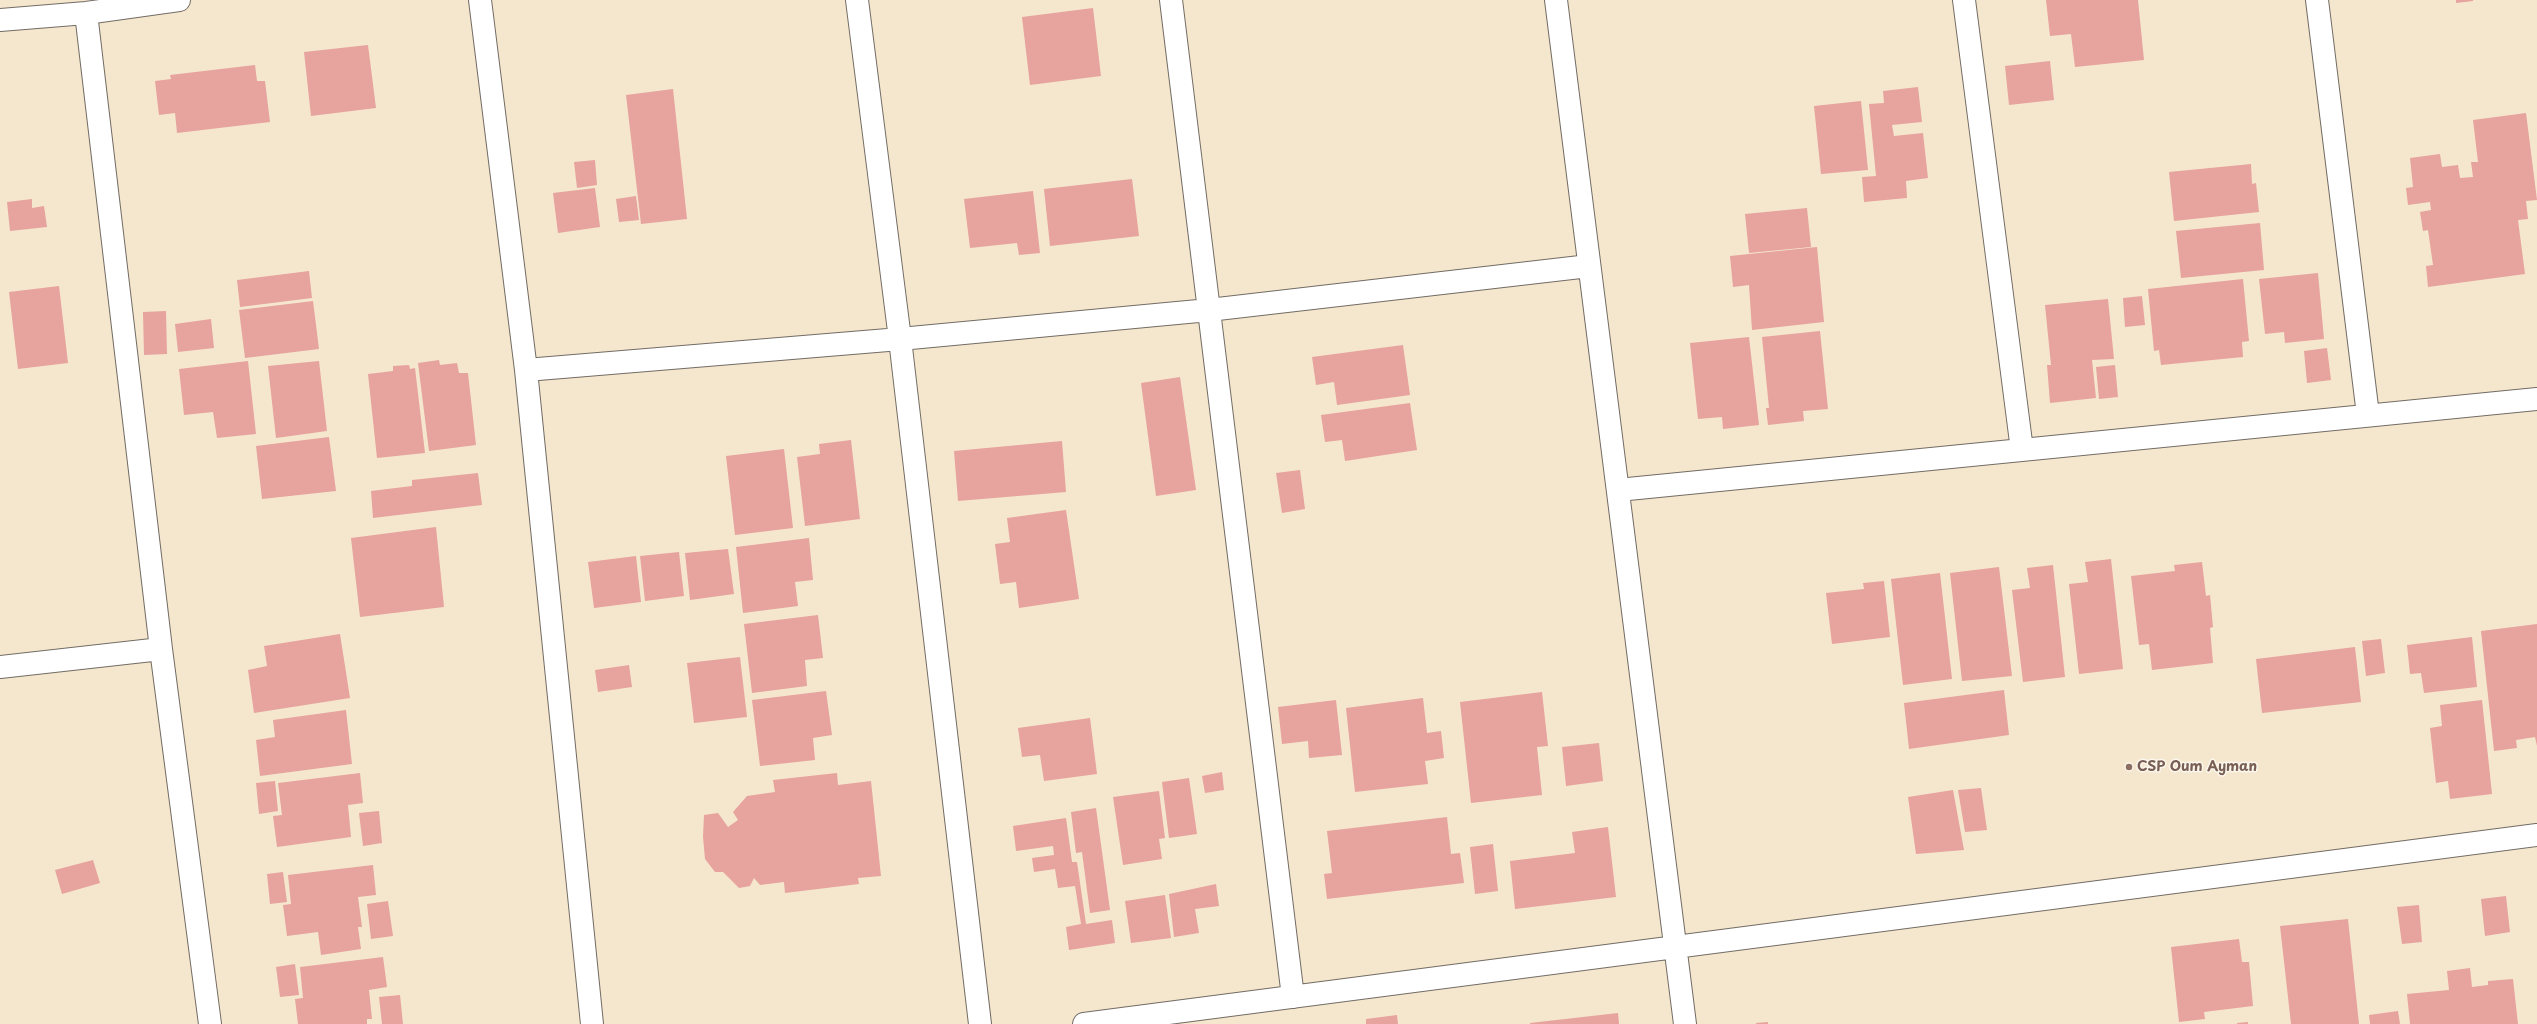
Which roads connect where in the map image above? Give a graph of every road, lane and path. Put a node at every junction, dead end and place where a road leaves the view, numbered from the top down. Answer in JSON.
{"nodes":[{"id":1,"x":179,"y":0,"type":"edge"},
{"id":2,"x":480,"y":0,"type":"edge"},
{"id":3,"x":856,"y":0,"type":"edge"},
{"id":4,"x":1171,"y":0,"type":"edge"},
{"id":5,"x":1556,"y":0,"type":"edge"},
{"id":6,"x":1964,"y":0,"type":"edge"},
{"id":7,"x":2317,"y":0,"type":"edge"},
{"id":8,"x":86,"y":13,"type":"junction"},
{"id":9,"x":0,"y":20,"type":"edge"},
{"id":10,"x":1589,"y":266,"type":"junction"},
{"id":11,"x":1209,"y":310,"type":"junction"},
{"id":12,"x":900,"y":340,"type":"junction"},
{"id":13,"x":526,"y":370,"type":"junction"},
{"id":14,"x":2537,"y":399,"type":"edge"},
{"id":15,"x":2368,"y":415,"type":"junction"},
{"id":16,"x":2022,"y":450,"type":"junction"},
{"id":17,"x":1618,"y":490,"type":"junction"},
{"id":18,"x":161,"y":648,"type":"junction"},
{"id":19,"x":0,"y":667,"type":"edge"},
{"id":20,"x":2537,"y":835,"type":"edge"},
{"id":21,"x":1675,"y":947,"type":"junction"},
{"id":22,"x":1293,"y":997,"type":"junction"},
{"id":23,"x":1160,"y":1019,"type":"edge"},
{"id":24,"x":210,"y":1024,"type":"edge"},
{"id":25,"x":592,"y":1024,"type":"edge"},
{"id":26,"x":980,"y":1024,"type":"edge"},
{"id":27,"x":1084,"y":1024,"type":"edge"},
{"id":28,"x":1684,"y":1024,"type":"edge"}],
"edges":[{"from":1,"to":8,"type":"street"},
{"from":2,"to":13,"type":"street"},
{"from":3,"to":12,"type":"street"},
{"from":4,"to":11,"type":"street"},
{"from":5,"to":10,"type":"street"},
{"from":6,"to":16,"type":"street"},
{"from":7,"to":15,"type":"street"},
{"from":8,"to":9,"type":"street"},
{"from":8,"to":18,"type":"street"},
{"from":10,"to":11,"type":"street"},
{"from":10,"to":17,"type":"street"},
{"from":11,"to":12,"type":"street"},
{"from":11,"to":22,"type":"street"},
{"from":12,"to":13,"type":"street"},
{"from":12,"to":26,"type":"street"},
{"from":13,"to":25,"type":"street"},
{"from":14,"to":15,"type":"street"},
{"from":15,"to":16,"type":"street"},
{"from":16,"to":17,"type":"street"},
{"from":17,"to":21,"type":"street"},
{"from":18,"to":19,"type":"street"},
{"from":18,"to":24,"type":"street"},
{"from":20,"to":21,"type":"street"},
{"from":21,"to":22,"type":"street"},
{"from":21,"to":28,"type":"street"},
{"from":22,"to":23,"type":"street"},
{"from":23,"to":27,"type":"street"}]}
